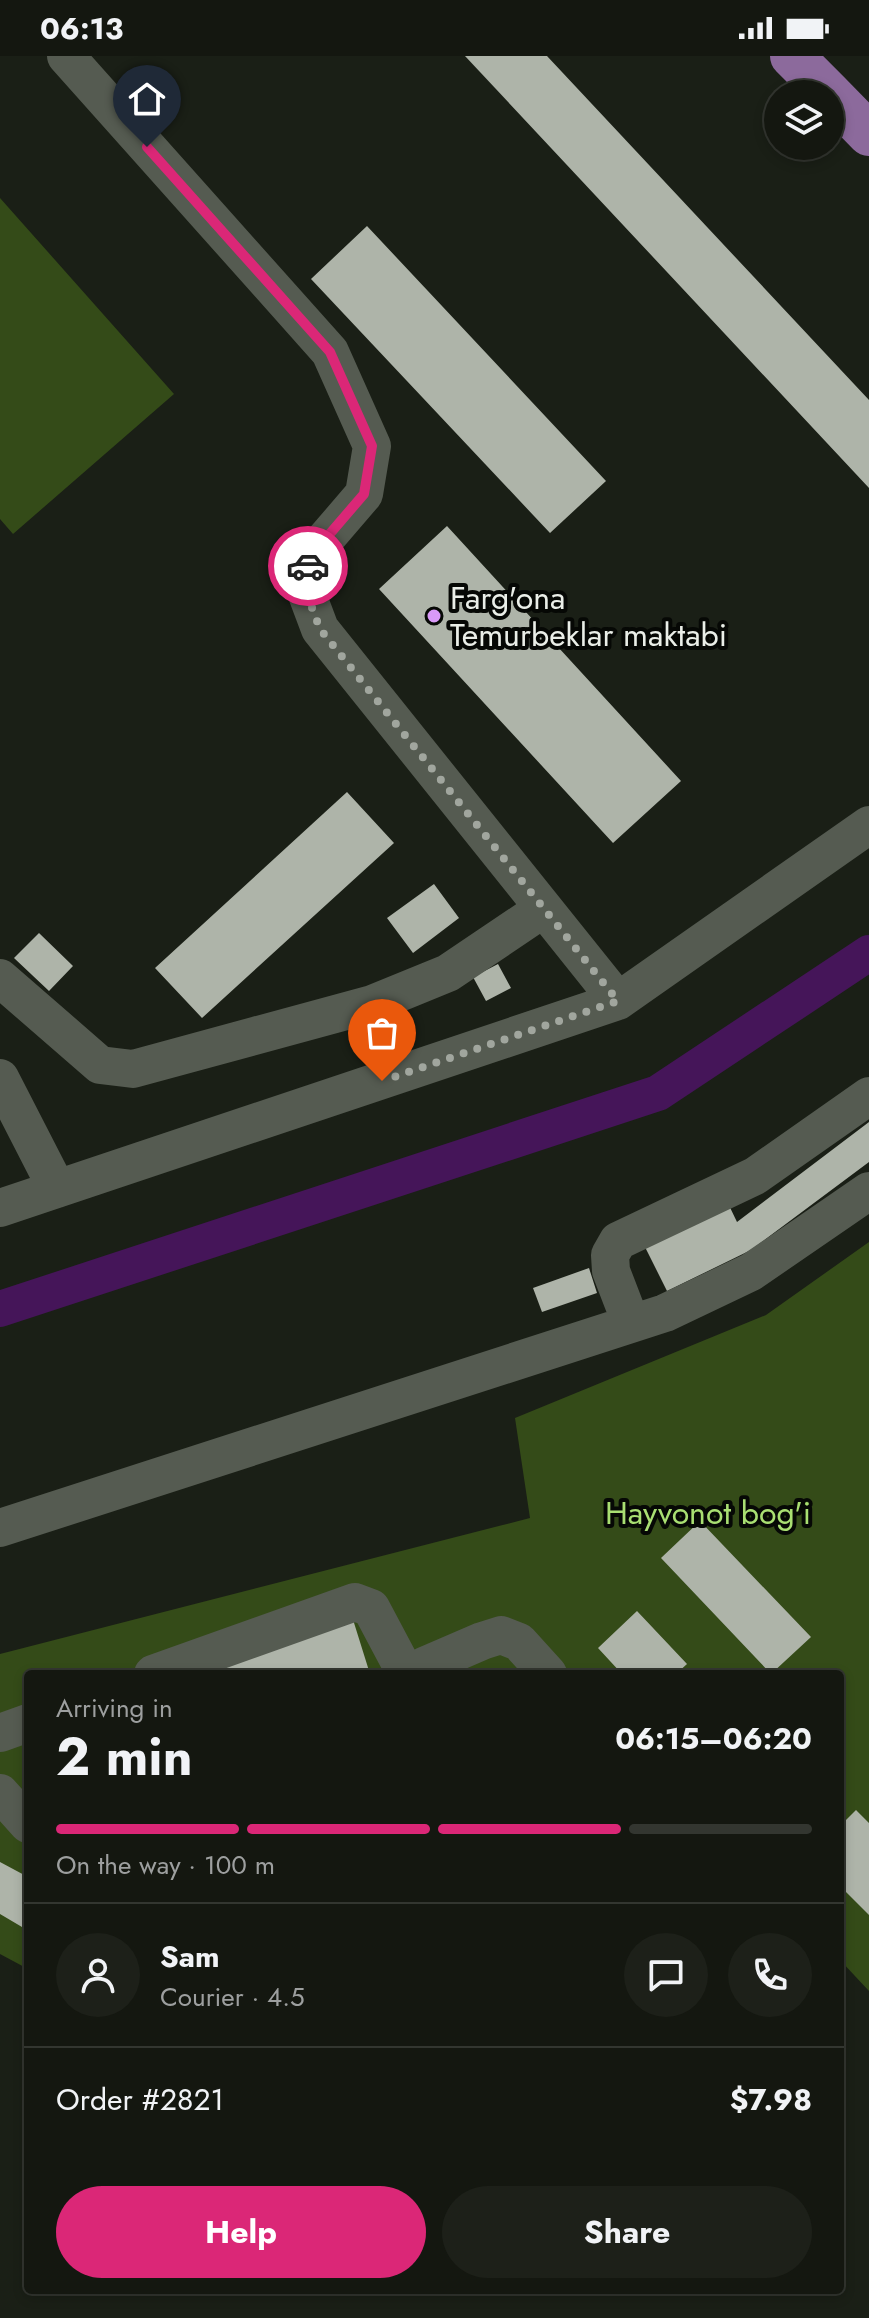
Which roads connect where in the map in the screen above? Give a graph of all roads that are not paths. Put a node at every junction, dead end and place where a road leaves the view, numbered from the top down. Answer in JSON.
{"nodes":[{"id":1,"x":66,"y":56,"type":"edge"},
{"id":2,"x":792,"y":56,"type":"edge"},
{"id":3,"x":816,"y":80,"type":"edge"},
{"id":4,"x":844,"y":108,"type":"edge"},
{"id":5,"x":869,"y":134,"type":"edge"},
{"id":6,"x":869,"y":825,"type":"edge"},
{"id":7,"x":543,"y":909,"type":"junction"},
{"id":8,"x":0,"y":978,"type":"edge"},
{"id":9,"x":618,"y":1001,"type":"junction"},
{"id":10,"x":0,"y":1078,"type":"edge"},
{"id":11,"x":869,"y":1096,"type":"edge"},
{"id":12,"x":57,"y":1189,"type":"junction"},
{"id":13,"x":869,"y":1191,"type":"edge"},
{"id":14,"x":0,"y":1208,"type":"edge"},
{"id":15,"x":631,"y":1323,"type":"junction"},
{"id":16,"x":0,"y":1528,"type":"edge"},
{"id":17,"x":193,"y":1667,"type":"edge"},
{"id":18,"x":404,"y":1670,"type":"edge"},
{"id":19,"x":420,"y":1670,"type":"edge"},
{"id":20,"x":544,"y":1670,"type":"edge"},
{"id":21,"x":24,"y":1724,"type":"edge"},
{"id":22,"x":0,"y":1733,"type":"edge"},
{"id":23,"x":0,"y":1793,"type":"edge"},
{"id":24,"x":24,"y":1820,"type":"edge"}],
"edges":[{"from":1,"to":7,"type":"street"},
{"from":2,"to":3,"type":"main road"},
{"from":4,"to":5,"type":"main road"},
{"from":6,"to":9,"type":"street"},
{"from":7,"to":8,"type":"street"},
{"from":7,"to":9,"type":"street"},
{"from":9,"to":12,"type":"street"},
{"from":10,"to":12,"type":"street"},
{"from":11,"to":15,"type":"street"},
{"from":12,"to":14,"type":"street"},
{"from":13,"to":15,"type":"street"},
{"from":15,"to":16,"type":"street"},
{"from":17,"to":18,"type":"street"},
{"from":19,"to":20,"type":"street"},
{"from":21,"to":22,"type":"street"},
{"from":23,"to":24,"type":"street"}]}
